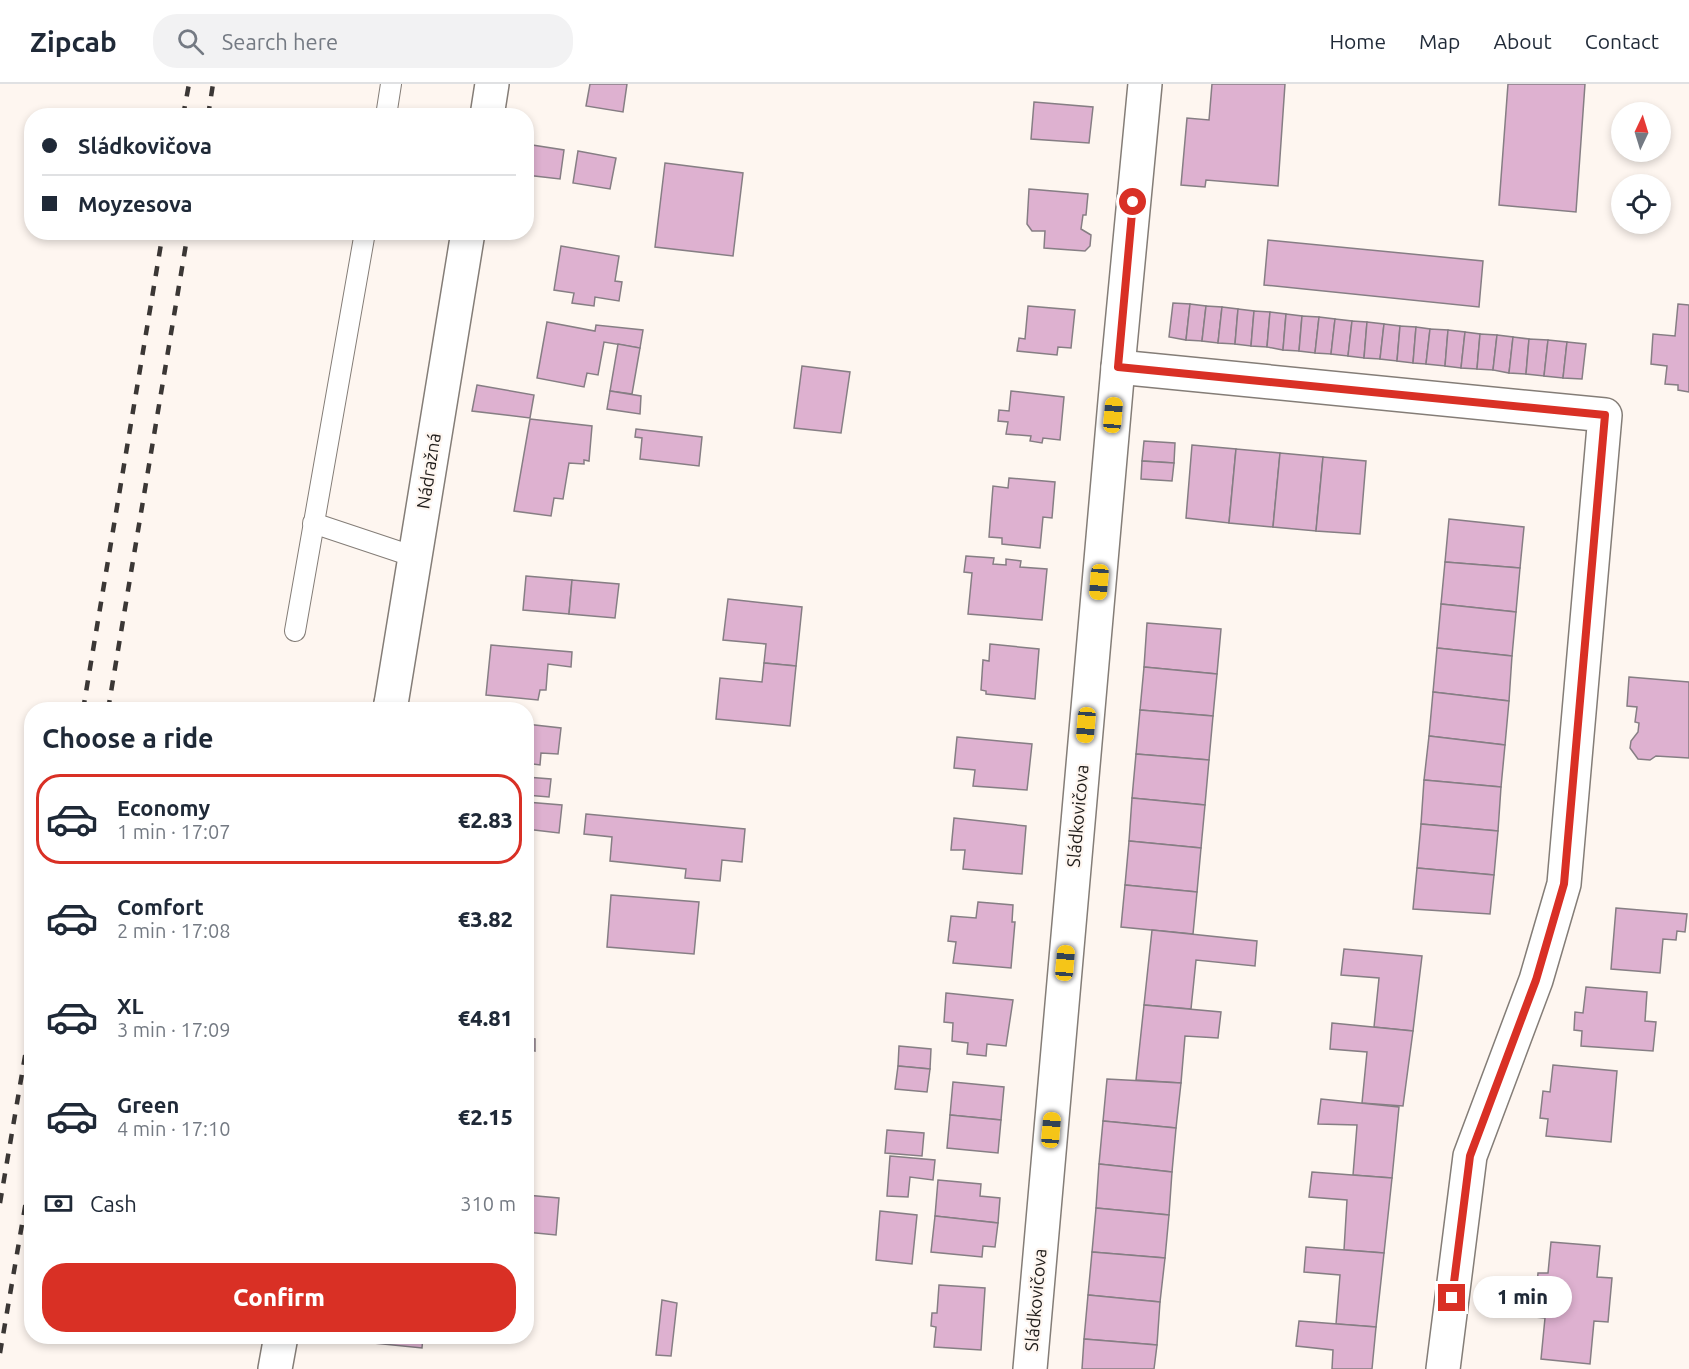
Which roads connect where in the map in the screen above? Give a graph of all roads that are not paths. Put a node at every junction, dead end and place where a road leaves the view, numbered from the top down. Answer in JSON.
{"nodes":[{"id":1,"x":392,"y":84,"type":"edge"},
{"id":2,"x":492,"y":84,"type":"edge"},
{"id":3,"x":1144,"y":84,"type":"edge"},
{"id":4,"x":388,"y":108,"type":"edge"},
{"id":5,"x":488,"y":108,"type":"edge"},
{"id":6,"x":364,"y":240,"type":"edge"},
{"id":7,"x":467,"y":240,"type":"edge"},
{"id":8,"x":1118,"y":367,"type":"junction"},
{"id":9,"x":313,"y":524,"type":"junction"},
{"id":10,"x":415,"y":557,"type":"junction"},
{"id":11,"x":294,"y":631,"type":"dead end"},
{"id":12,"x":392,"y":702,"type":"edge"},
{"id":13,"x":280,"y":1344,"type":"edge"},
{"id":14,"x":275,"y":1369,"type":"edge"},
{"id":15,"x":1030,"y":1369,"type":"edge"},
{"id":16,"x":1443,"y":1369,"type":"edge"}],
"edges":[{"from":1,"to":4,"type":"lane"},
{"from":2,"to":5,"type":"street"},
{"from":3,"to":8,"type":"street","name":"Sládkovičova"},
{"from":6,"to":9,"type":"lane"},
{"from":7,"to":10,"type":"street","name":"Nádražná"},
{"from":8,"to":15,"type":"street","name":"Sládkovičova"},
{"from":8,"to":16,"type":"street"},
{"from":9,"to":10,"type":"lane"},
{"from":9,"to":11,"type":"lane"},
{"from":10,"to":12,"type":"street","name":"Nádražná"},
{"from":13,"to":14,"type":"street"}]}
